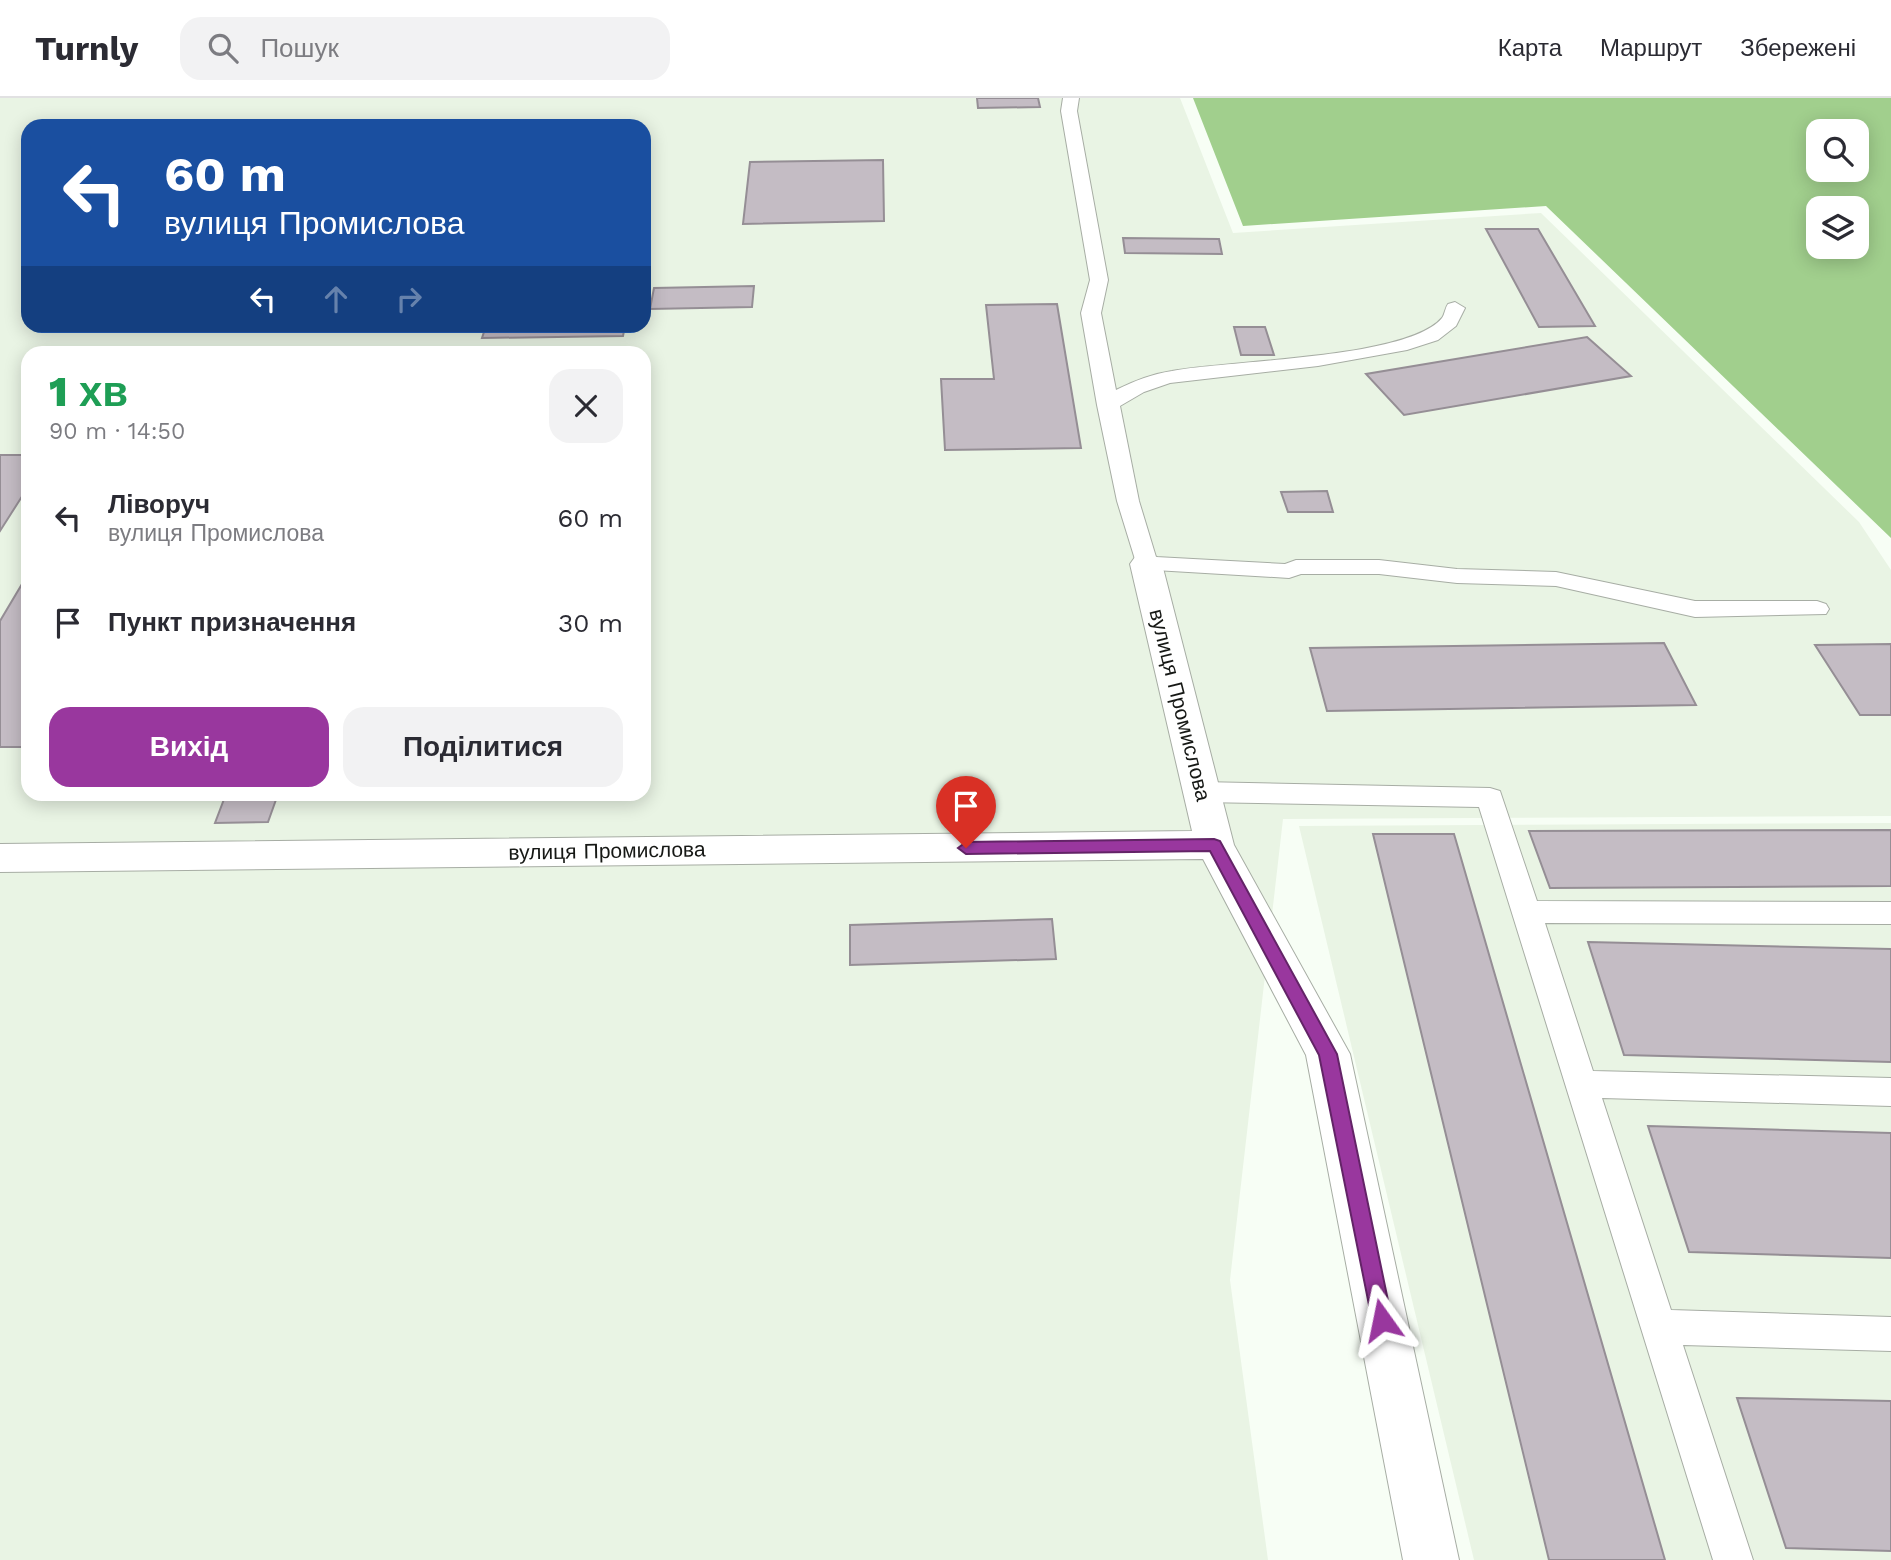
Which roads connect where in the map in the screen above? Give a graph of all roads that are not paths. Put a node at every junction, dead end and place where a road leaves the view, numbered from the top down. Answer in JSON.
{"nodes":[{"id":1,"x":1071,"y":98,"type":"edge"},
{"id":2,"x":1455,"y":307,"type":"dead end"},
{"id":3,"x":1107,"y":405,"type":"junction"},
{"id":4,"x":1146,"y":564,"type":"junction"},
{"id":5,"x":1817,"y":609,"type":"dead end"},
{"id":6,"x":1201,"y":792,"type":"junction"},
{"id":7,"x":1214,"y":845,"type":"junction"},
{"id":8,"x":0,"y":858,"type":"edge"},
{"id":9,"x":1528,"y":912,"type":"junction"},
{"id":10,"x":1891,"y":914,"type":"edge"},
{"id":11,"x":1582,"y":1084,"type":"junction"},
{"id":12,"x":1891,"y":1092,"type":"edge"},
{"id":13,"x":1659,"y":1327,"type":"junction"},
{"id":14,"x":1891,"y":1334,"type":"edge"},
{"id":15,"x":1431,"y":1560,"type":"edge"},
{"id":16,"x":1733,"y":1560,"type":"edge"}],
"edges":[{"from":1,"to":3,"type":"lane"},
{"from":2,"to":3,"type":"lane"},
{"from":3,"to":4,"type":"lane"},
{"from":4,"to":5,"type":"lane"},
{"from":4,"to":6,"type":"street","name":"вулиця Промислова"},
{"from":6,"to":7,"type":"street","name":"вулиця Промислова"},
{"from":6,"to":9,"type":"lane"},
{"from":7,"to":8,"type":"street","name":"вулиця Промислова"},
{"from":7,"to":15,"type":"street","name":"вулиця Промислова"},
{"from":9,"to":10,"type":"lane"},
{"from":9,"to":11,"type":"lane"},
{"from":11,"to":12,"type":"lane"},
{"from":11,"to":13,"type":"lane"},
{"from":13,"to":14,"type":"lane"},
{"from":13,"to":16,"type":"lane"}]}
